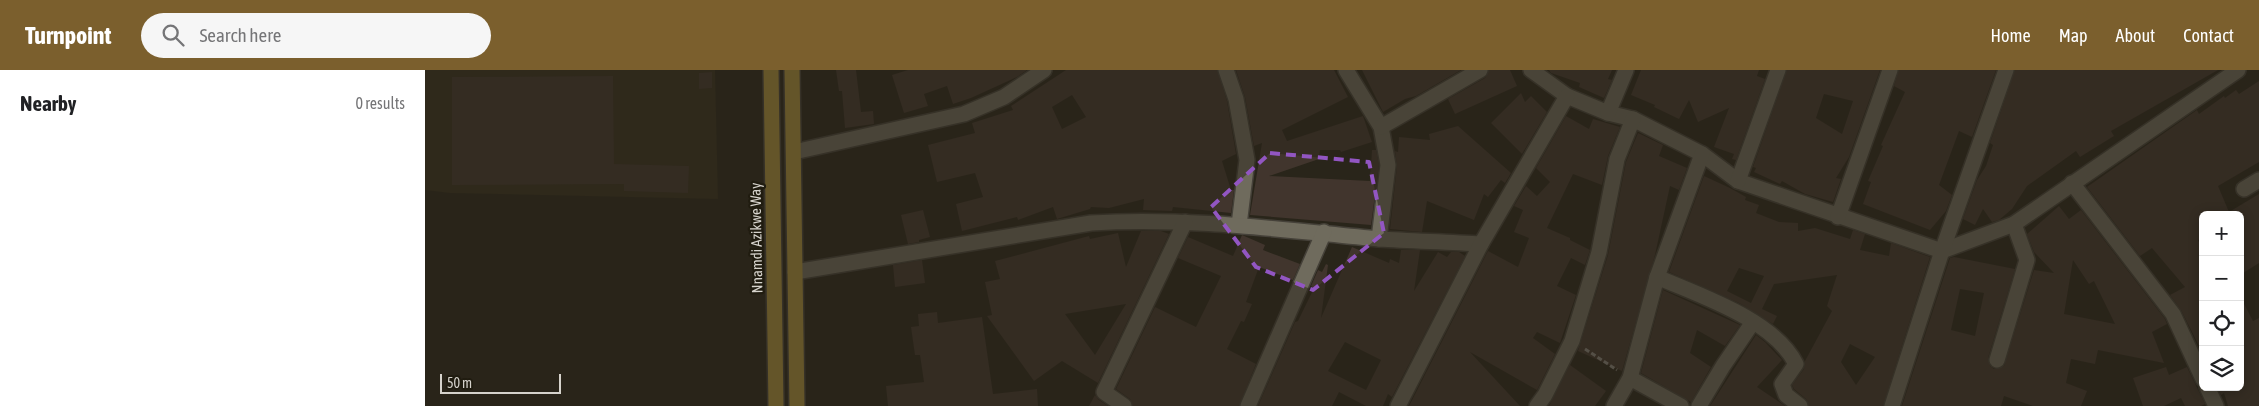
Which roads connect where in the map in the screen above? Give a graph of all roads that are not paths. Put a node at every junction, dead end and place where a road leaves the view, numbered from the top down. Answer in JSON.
{"nodes":[{"id":1,"x":771,"y":70,"type":"edge"},
{"id":2,"x":793,"y":70,"type":"edge"},
{"id":3,"x":1044,"y":70,"type":"edge"},
{"id":4,"x":1226,"y":70,"type":"edge"},
{"id":5,"x":1346,"y":70,"type":"edge"},
{"id":6,"x":1480,"y":70,"type":"edge"},
{"id":7,"x":1531,"y":70,"type":"edge"},
{"id":8,"x":1626,"y":70,"type":"edge"},
{"id":9,"x":1778,"y":70,"type":"edge"},
{"id":10,"x":1890,"y":70,"type":"edge"},
{"id":11,"x":2006,"y":70,"type":"edge"},
{"id":12,"x":2238,"y":70,"type":"edge"},
{"id":13,"x":1567,"y":96,"type":"junction"},
{"id":14,"x":1608,"y":113,"type":"junction"},
{"id":15,"x":1633,"y":118,"type":"junction"},
{"id":16,"x":1381,"y":127,"type":"junction"},
{"id":17,"x":794,"y":152,"type":"junction"},
{"id":18,"x":1702,"y":154,"type":"junction"},
{"id":19,"x":2259,"y":180,"type":"edge"},
{"id":20,"x":1738,"y":181,"type":"junction"},
{"id":21,"x":2072,"y":183,"type":"junction"},
{"id":22,"x":2244,"y":188,"type":"dead end"},
{"id":23,"x":1838,"y":217,"type":"junction"},
{"id":24,"x":1185,"y":222,"type":"junction"},
{"id":25,"x":2014,"y":224,"type":"junction"},
{"id":26,"x":1239,"y":225,"type":"junction"},
{"id":27,"x":1324,"y":232,"type":"junction"},
{"id":28,"x":1379,"y":238,"type":"junction"},
{"id":29,"x":1481,"y":244,"type":"junction"},
{"id":30,"x":1941,"y":251,"type":"junction"},
{"id":31,"x":795,"y":272,"type":"junction"},
{"id":32,"x":1657,"y":277,"type":"junction"},
{"id":33,"x":1753,"y":322,"type":"junction"},
{"id":34,"x":1997,"y":360,"type":"dead end"},
{"id":35,"x":2199,"y":370,"type":"edge"},
{"id":36,"x":1629,"y":378,"type":"junction"},
{"id":37,"x":2209,"y":391,"type":"edge"},
{"id":38,"x":776,"y":406,"type":"edge"},
{"id":39,"x":797,"y":406,"type":"edge"},
{"id":40,"x":1124,"y":406,"type":"edge"},
{"id":41,"x":1248,"y":406,"type":"edge"},
{"id":42,"x":1398,"y":406,"type":"edge"},
{"id":43,"x":1537,"y":406,"type":"edge"},
{"id":44,"x":1614,"y":406,"type":"edge"},
{"id":45,"x":1681,"y":406,"type":"edge"},
{"id":46,"x":1699,"y":406,"type":"edge"},
{"id":47,"x":1800,"y":406,"type":"edge"},
{"id":48,"x":1892,"y":406,"type":"edge"},
{"id":49,"x":2216,"y":406,"type":"edge"}],
"edges":[{"from":1,"to":38,"type":"highway","name":"Nnamdi Azikwe Way"},
{"from":2,"to":17,"type":"highway"},
{"from":3,"to":17,"type":"street"},
{"from":4,"to":26,"type":"street"},
{"from":5,"to":16,"type":"street"},
{"from":6,"to":16,"type":"street"},
{"from":7,"to":13,"type":"street"},
{"from":8,"to":14,"type":"street"},
{"from":9,"to":20,"type":"street"},
{"from":10,"to":23,"type":"street"},
{"from":11,"to":30,"type":"street"},
{"from":12,"to":21,"type":"street"},
{"from":13,"to":14,"type":"street"},
{"from":13,"to":29,"type":"street"},
{"from":14,"to":15,"type":"street"},
{"from":15,"to":18,"type":"street"},
{"from":15,"to":43,"type":"street"},
{"from":16,"to":28,"type":"street"},
{"from":17,"to":31,"type":"highway"},
{"from":18,"to":20,"type":"street"},
{"from":18,"to":32,"type":"street"},
{"from":19,"to":22,"type":"street"},
{"from":20,"to":23,"type":"street"},
{"from":21,"to":25,"type":"street"},
{"from":21,"to":35,"type":"street"},
{"from":23,"to":30,"type":"street"},
{"from":24,"to":26,"type":"street"},
{"from":24,"to":31,"type":"street"},
{"from":24,"to":40,"type":"street"},
{"from":25,"to":30,"type":"street"},
{"from":25,"to":34,"type":"street"},
{"from":26,"to":27,"type":"street"},
{"from":27,"to":28,"type":"street"},
{"from":27,"to":41,"type":"street"},
{"from":28,"to":29,"type":"street"},
{"from":29,"to":42,"type":"street"},
{"from":30,"to":48,"type":"street"},
{"from":31,"to":39,"type":"highway"},
{"from":32,"to":33,"type":"street"},
{"from":32,"to":36,"type":"street"},
{"from":33,"to":46,"type":"street"},
{"from":33,"to":47,"type":"street"},
{"from":36,"to":44,"type":"street"},
{"from":36,"to":45,"type":"street"},
{"from":37,"to":49,"type":"street"}]}
